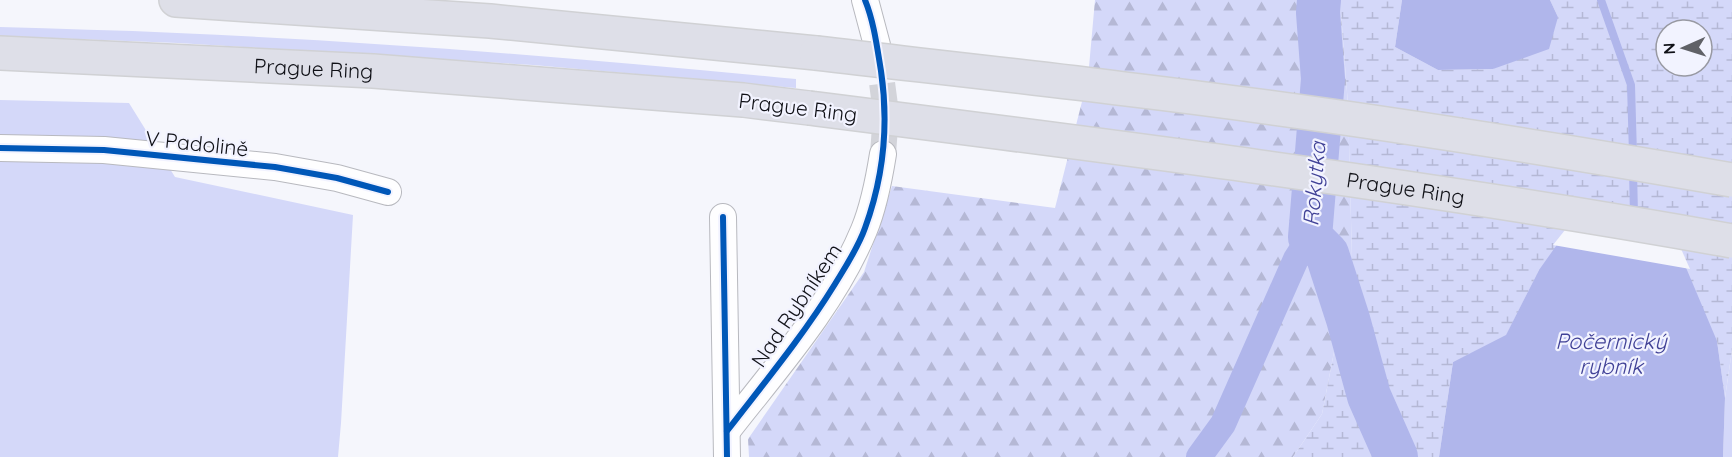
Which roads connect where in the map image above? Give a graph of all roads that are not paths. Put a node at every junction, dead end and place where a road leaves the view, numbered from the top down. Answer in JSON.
{"nodes":[{"id":1,"x":176,"y":0,"type":"edge"},
{"id":2,"x":865,"y":0,"type":"edge"},
{"id":3,"x":877,"y":45,"type":"tunnel mouth"},
{"id":4,"x":0,"y":53,"type":"edge"},
{"id":5,"x":0,"y":148,"type":"edge"},
{"id":6,"x":883,"y":154,"type":"tunnel mouth"},
{"id":7,"x":1732,"y":180,"type":"edge"},
{"id":8,"x":388,"y":192,"type":"dead end"},
{"id":9,"x":723,"y":217,"type":"dead end"},
{"id":10,"x":1732,"y":241,"type":"edge"},
{"id":11,"x":727,"y":431,"type":"junction"},
{"id":12,"x":727,"y":457,"type":"edge"}],
"edges":[{"from":1,"to":7,"type":"highway","bridge":true},
{"from":2,"to":3,"type":"street"},
{"from":4,"to":10,"type":"highway","name":"Prague Ring","bridge":true},
{"from":5,"to":8,"type":"street","name":"V Padolině"},
{"from":6,"to":11,"type":"street","name":"Nad Rybníkem"},
{"from":9,"to":11,"type":"street","name":"Nad Rybníkem"},
{"from":11,"to":12,"type":"street","name":"Nad Rybníkem"}]}
